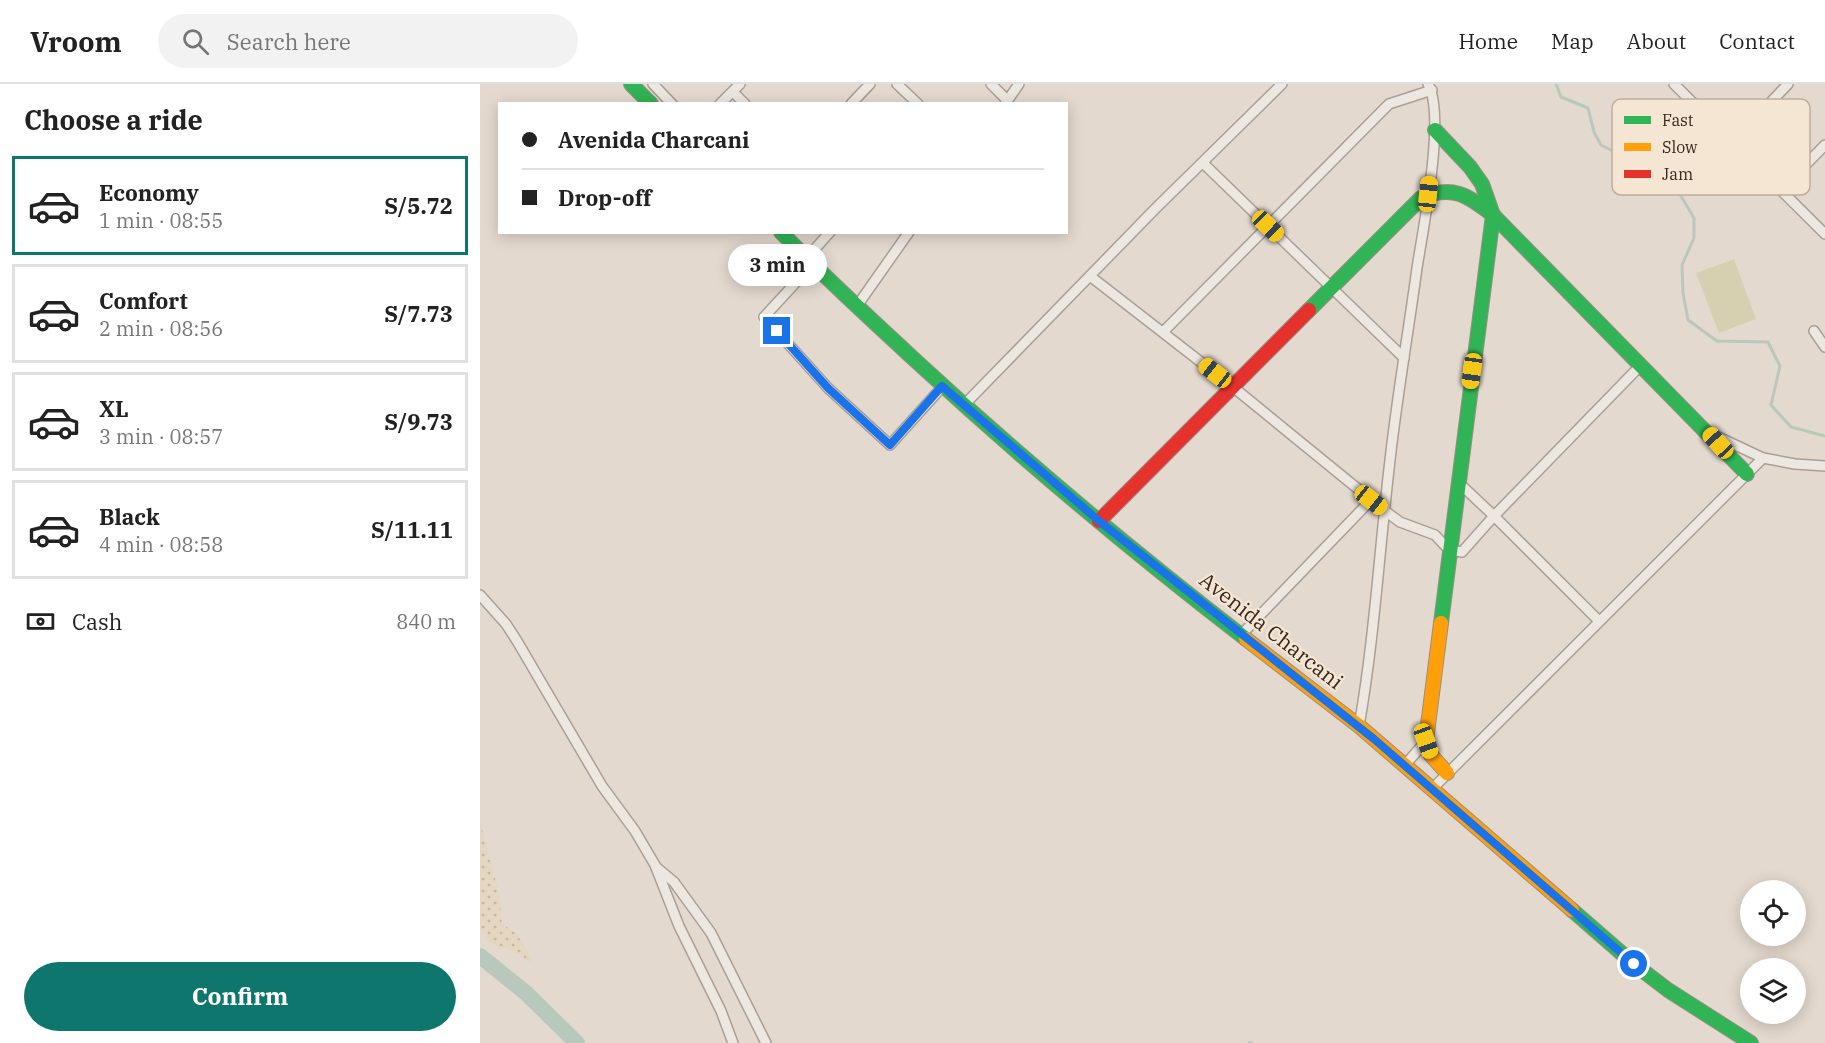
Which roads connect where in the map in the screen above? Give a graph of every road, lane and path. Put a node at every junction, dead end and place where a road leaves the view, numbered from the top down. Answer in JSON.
{"nodes":[{"id":1,"x":632,"y":84,"type":"edge"},
{"id":2,"x":653,"y":84,"type":"edge"},
{"id":3,"x":740,"y":84,"type":"edge"},
{"id":4,"x":870,"y":84,"type":"edge"},
{"id":5,"x":991,"y":84,"type":"edge"},
{"id":6,"x":1019,"y":84,"type":"edge"},
{"id":7,"x":1282,"y":84,"type":"edge"},
{"id":8,"x":1788,"y":84,"type":"edge"},
{"id":9,"x":901,"y":85,"type":"edge"},
{"id":10,"x":1680,"y":86,"type":"edge"},
{"id":11,"x":1430,"y":87,"type":"edge"},
{"id":12,"x":733,"y":92,"type":"junction"},
{"id":13,"x":1692,"y":99,"type":"edge"},
{"id":14,"x":1774,"y":99,"type":"edge"},
{"id":15,"x":649,"y":102,"type":"edge"},
{"id":16,"x":670,"y":102,"type":"edge"},
{"id":17,"x":722,"y":102,"type":"edge"},
{"id":18,"x":743,"y":102,"type":"edge"},
{"id":19,"x":853,"y":102,"type":"edge"},
{"id":20,"x":916,"y":102,"type":"edge"},
{"id":21,"x":1006,"y":102,"type":"edge"},
{"id":22,"x":1435,"y":130,"type":"junction"},
{"id":23,"x":1825,"y":145,"type":"edge"},
{"id":24,"x":1810,"y":160,"type":"edge"},
{"id":25,"x":1203,"y":163,"type":"junction"},
{"id":26,"x":1428,"y":194,"type":"junction"},
{"id":27,"x":1786,"y":195,"type":"edge"},
{"id":28,"x":1493,"y":214,"type":"junction"},
{"id":29,"x":1268,"y":226,"type":"junction"},
{"id":30,"x":783,"y":234,"type":"edge"},
{"id":31,"x":829,"y":234,"type":"edge"},
{"id":32,"x":908,"y":234,"type":"edge"},
{"id":33,"x":1825,"y":234,"type":"edge"},
{"id":34,"x":809,"y":262,"type":"junction"},
{"id":35,"x":1090,"y":276,"type":"junction"},
{"id":36,"x":1332,"y":289,"type":"junction"},
{"id":37,"x":856,"y":306,"type":"junction"},
{"id":38,"x":1814,"y":331,"type":"dead end"},
{"id":39,"x":1163,"y":332,"type":"junction"},
{"id":40,"x":1825,"y":347,"type":"edge"},
{"id":41,"x":1404,"y":358,"type":"junction"},
{"id":42,"x":1641,"y":365,"type":"junction"},
{"id":43,"x":942,"y":386,"type":"junction"},
{"id":44,"x":1233,"y":387,"type":"junction"},
{"id":45,"x":964,"y":405,"type":"junction"},
{"id":46,"x":1707,"y":432,"type":"junction"},
{"id":47,"x":1763,"y":458,"type":"junction"},
{"id":48,"x":1825,"y":466,"type":"edge"},
{"id":49,"x":1747,"y":474,"type":"junction"},
{"id":50,"x":1458,"y":482,"type":"junction"},
{"id":51,"x":1371,"y":500,"type":"junction"},
{"id":52,"x":1385,"y":511,"type":"junction"},
{"id":53,"x":1494,"y":516,"type":"junction"},
{"id":54,"x":1099,"y":521,"type":"junction"},
{"id":55,"x":1449,"y":550,"type":"junction"},
{"id":56,"x":480,"y":595,"type":"edge"},
{"id":57,"x":1599,"y":621,"type":"junction"},
{"id":58,"x":1241,"y":635,"type":"junction"},
{"id":59,"x":1359,"y":726,"type":"junction"},
{"id":60,"x":1426,"y":741,"type":"junction"},
{"id":61,"x":1405,"y":765,"type":"junction"},
{"id":62,"x":1447,"y":773,"type":"junction"},
{"id":63,"x":1432,"y":789,"type":"junction"},
{"id":64,"x":655,"y":865,"type":"junction"},
{"id":65,"x":733,"y":1043,"type":"edge"},
{"id":66,"x":766,"y":1043,"type":"edge"},
{"id":67,"x":1751,"y":1043,"type":"edge"}],
"edges":[{"from":1,"to":15,"type":"street"},
{"from":2,"to":16,"type":"street"},
{"from":3,"to":12,"type":"street"},
{"from":4,"to":19,"type":"street"},
{"from":5,"to":21,"type":"street"},
{"from":6,"to":21,"type":"street"},
{"from":7,"to":25,"type":"street"},
{"from":8,"to":14,"type":"street"},
{"from":9,"to":20,"type":"street"},
{"from":10,"to":13,"type":"street"},
{"from":11,"to":22,"type":"street"},
{"from":11,"to":29,"type":"street"},
{"from":12,"to":17,"type":"street"},
{"from":12,"to":18,"type":"street"},
{"from":22,"to":26,"type":"street"},
{"from":22,"to":28,"type":"street"},
{"from":23,"to":24,"type":"street"},
{"from":25,"to":29,"type":"street"},
{"from":25,"to":35,"type":"street"},
{"from":26,"to":28,"type":"street"},
{"from":26,"to":36,"type":"street"},
{"from":26,"to":41,"type":"street"},
{"from":27,"to":33,"type":"street"},
{"from":28,"to":42,"type":"street"},
{"from":28,"to":50,"type":"street"},
{"from":29,"to":36,"type":"street"},
{"from":29,"to":39,"type":"street"},
{"from":30,"to":34,"type":"street","name":"Avenida Charcani"},
{"from":31,"to":34,"type":"street"},
{"from":32,"to":37,"type":"street"},
{"from":34,"to":37,"type":"street","name":"Avenida Charcani"},
{"from":34,"to":43,"type":"street"},
{"from":35,"to":39,"type":"street"},
{"from":35,"to":45,"type":"street"},
{"from":36,"to":41,"type":"street"},
{"from":36,"to":44,"type":"street"},
{"from":37,"to":43,"type":"street","name":"Avenida Charcani"},
{"from":38,"to":40,"type":"street"},
{"from":39,"to":44,"type":"street"},
{"from":41,"to":52,"type":"street"},
{"from":42,"to":46,"type":"street"},
{"from":42,"to":53,"type":"street"},
{"from":43,"to":45,"type":"street","name":"Avenida Charcani"},
{"from":44,"to":51,"type":"street"},
{"from":44,"to":54,"type":"street"},
{"from":45,"to":54,"type":"street","name":"Avenida Charcani"},
{"from":46,"to":47,"type":"street"},
{"from":46,"to":49,"type":"street"},
{"from":47,"to":48,"type":"street"},
{"from":47,"to":49,"type":"street"},
{"from":49,"to":57,"type":"street"},
{"from":50,"to":53,"type":"street"},
{"from":50,"to":55,"type":"street"},
{"from":51,"to":52,"type":"street"},
{"from":51,"to":58,"type":"street"},
{"from":52,"to":55,"type":"street"},
{"from":52,"to":59,"type":"street"},
{"from":53,"to":55,"type":"street"},
{"from":53,"to":57,"type":"street"},
{"from":54,"to":58,"type":"street","name":"Avenida Charcani"},
{"from":55,"to":60,"type":"street"},
{"from":56,"to":64,"type":"street"},
{"from":57,"to":62,"type":"street"},
{"from":58,"to":59,"type":"street","name":"Avenida Charcani"},
{"from":59,"to":61,"type":"street","name":"Avenida Charcani"},
{"from":60,"to":61,"type":"street"},
{"from":60,"to":62,"type":"street"},
{"from":61,"to":63,"type":"street","name":"Avenida Charcani"},
{"from":62,"to":63,"type":"street"},
{"from":63,"to":67,"type":"street","name":"Avenida Charcani"},
{"from":64,"to":65,"type":"street"},
{"from":64,"to":66,"type":"street"}]}
